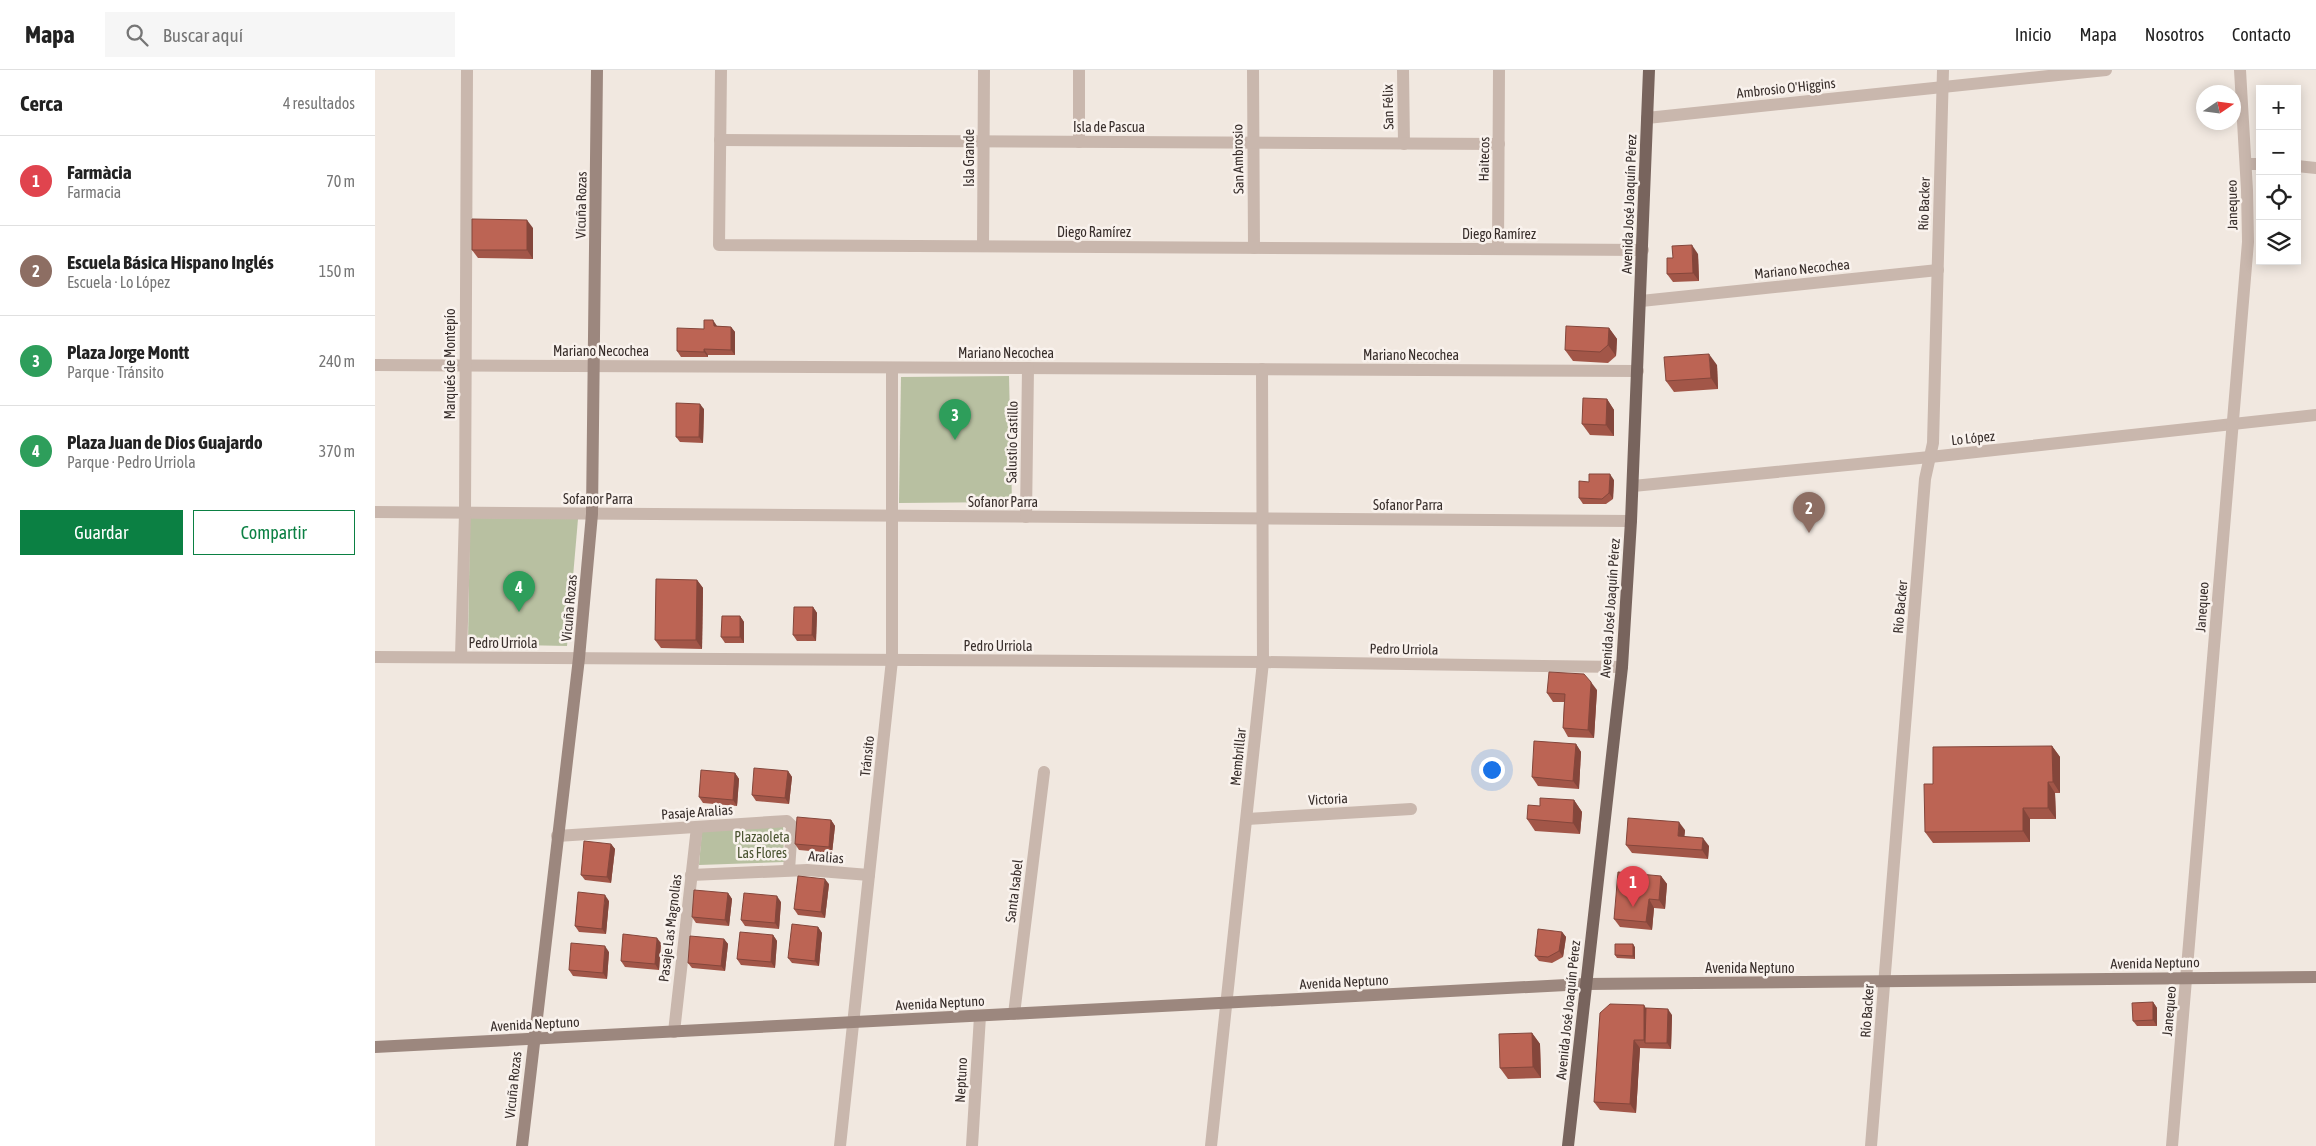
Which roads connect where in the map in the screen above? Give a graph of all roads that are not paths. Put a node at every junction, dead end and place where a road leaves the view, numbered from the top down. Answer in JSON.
{"nodes":[{"id":1,"x":467,"y":70,"type":"edge"},
{"id":2,"x":597,"y":70,"type":"edge"},
{"id":3,"x":721,"y":70,"type":"edge"},
{"id":4,"x":984,"y":70,"type":"edge"},
{"id":5,"x":1079,"y":70,"type":"edge"},
{"id":6,"x":1253,"y":70,"type":"edge"},
{"id":7,"x":1403,"y":70,"type":"edge"},
{"id":8,"x":1499,"y":70,"type":"edge"},
{"id":9,"x":1649,"y":70,"type":"edge"},
{"id":10,"x":1943,"y":70,"type":"edge"},
{"id":11,"x":2106,"y":70,"type":"edge"},
{"id":12,"x":2240,"y":70,"type":"edge"},
{"id":13,"x":1943,"y":87,"type":"junction"},
{"id":14,"x":1647,"y":118,"type":"junction"},
{"id":15,"x":720,"y":140,"type":"junction"},
{"id":16,"x":984,"y":142,"type":"junction"},
{"id":17,"x":1079,"y":142,"type":"junction"},
{"id":18,"x":1253,"y":143,"type":"junction"},
{"id":19,"x":1404,"y":144,"type":"junction"},
{"id":20,"x":1499,"y":144,"type":"junction"},
{"id":21,"x":2246,"y":164,"type":"junction"},
{"id":22,"x":2256,"y":164,"type":"edge"},
{"id":23,"x":2301,"y":166,"type":"edge"},
{"id":24,"x":2316,"y":168,"type":"edge"},
{"id":25,"x":983,"y":246,"type":"junction"},
{"id":26,"x":1254,"y":248,"type":"junction"},
{"id":27,"x":1498,"y":249,"type":"junction"},
{"id":28,"x":1643,"y":250,"type":"junction"},
{"id":29,"x":1938,"y":270,"type":"junction"},
{"id":30,"x":1641,"y":301,"type":"junction"},
{"id":31,"x":375,"y":365,"type":"edge"},
{"id":32,"x":465,"y":365,"type":"junction"},
{"id":33,"x":594,"y":366,"type":"junction"},
{"id":34,"x":892,"y":368,"type":"junction"},
{"id":35,"x":1028,"y":368,"type":"junction"},
{"id":36,"x":1263,"y":369,"type":"junction"},
{"id":37,"x":1638,"y":371,"type":"junction"},
{"id":38,"x":2316,"y":415,"type":"edge"},
{"id":39,"x":2231,"y":426,"type":"junction"},
{"id":40,"x":1930,"y":458,"type":"junction"},
{"id":41,"x":1633,"y":486,"type":"junction"},
{"id":42,"x":375,"y":512,"type":"edge"},
{"id":43,"x":465,"y":513,"type":"junction"},
{"id":44,"x":592,"y":514,"type":"junction"},
{"id":45,"x":892,"y":516,"type":"junction"},
{"id":46,"x":1027,"y":517,"type":"junction"},
{"id":47,"x":1263,"y":519,"type":"junction"},
{"id":48,"x":1631,"y":521,"type":"junction"},
{"id":49,"x":375,"y":657,"type":"edge"},
{"id":50,"x":461,"y":657,"type":"junction"},
{"id":51,"x":579,"y":658,"type":"junction"},
{"id":52,"x":892,"y":660,"type":"junction"},
{"id":53,"x":1263,"y":662,"type":"junction"},
{"id":54,"x":1622,"y":667,"type":"junction"},
{"id":55,"x":1044,"y":772,"type":"dead end"},
{"id":56,"x":1411,"y":809,"type":"dead end"},
{"id":57,"x":1247,"y":819,"type":"junction"},
{"id":58,"x":697,"y":827,"type":"junction"},
{"id":59,"x":557,"y":836,"type":"junction"},
{"id":60,"x":789,"y":870,"type":"junction"},
{"id":61,"x":691,"y":875,"type":"junction"},
{"id":62,"x":869,"y":875,"type":"junction"},
{"id":63,"x":2316,"y":977,"type":"edge"},
{"id":64,"x":2187,"y":978,"type":"junction"},
{"id":65,"x":1884,"y":982,"type":"junction"},
{"id":66,"x":1585,"y":984,"type":"junction"},
{"id":67,"x":1227,"y":1003,"type":"junction"},
{"id":68,"x":1015,"y":1014,"type":"junction"},
{"id":69,"x":980,"y":1016,"type":"junction"},
{"id":70,"x":853,"y":1023,"type":"junction"},
{"id":71,"x":674,"y":1032,"type":"junction"},
{"id":72,"x":533,"y":1039,"type":"junction"},
{"id":73,"x":375,"y":1047,"type":"edge"},
{"id":74,"x":521,"y":1146,"type":"edge"},
{"id":75,"x":840,"y":1146,"type":"edge"},
{"id":76,"x":972,"y":1146,"type":"edge"},
{"id":77,"x":1211,"y":1146,"type":"edge"},
{"id":78,"x":1569,"y":1146,"type":"edge"},
{"id":79,"x":1871,"y":1146,"type":"edge"},
{"id":80,"x":2172,"y":1146,"type":"edge"}],
"edges":[{"from":1,"to":32,"type":"street","name":"Marqués de Montepío"},
{"from":2,"to":33,"type":"main road","name":"Vicuña Rozas"},
{"from":3,"to":15,"type":"street","name":"Diego Ramírez"},
{"from":4,"to":16,"type":"street","name":"Isla Grande"},
{"from":5,"to":17,"type":"street"},
{"from":6,"to":18,"type":"street","name":"San Ambrosio"},
{"from":7,"to":19,"type":"street","name":"San Félix"},
{"from":8,"to":20,"type":"street","name":"Haitecos"},
{"from":9,"to":14,"type":"main road","name":"Avenida José Joaquín Pérez"},
{"from":10,"to":13,"type":"street","name":"Río Backer"},
{"from":11,"to":13,"type":"street","name":"Ambrosio O'Higgins"},
{"from":12,"to":21,"type":"street","name":"Janequeo"},
{"from":13,"to":14,"type":"street","name":"Ambrosio O'Higgins"},
{"from":13,"to":29,"type":"street","name":"Río Backer"},
{"from":14,"to":28,"type":"main road","name":"Avenida José Joaquín Pérez"},
{"from":15,"to":16,"type":"street","name":"Isla de Pascua"},
{"from":15,"to":25,"type":"street","name":"Diego Ramírez"},
{"from":16,"to":17,"type":"street","name":"Isla de Pascua"},
{"from":16,"to":25,"type":"street","name":"Isla Grande"},
{"from":17,"to":18,"type":"street","name":"Isla de Pascua"},
{"from":18,"to":19,"type":"street","name":"Isla de Pascua"},
{"from":18,"to":26,"type":"street","name":"San Ambrosio"},
{"from":19,"to":20,"type":"street","name":"Isla de Pascua"},
{"from":20,"to":27,"type":"street","name":"Haitecos"},
{"from":21,"to":22,"type":"street"},
{"from":21,"to":39,"type":"street","name":"Janequeo"},
{"from":23,"to":24,"type":"street"},
{"from":25,"to":26,"type":"street","name":"Diego Ramírez"},
{"from":26,"to":27,"type":"street","name":"Diego Ramírez"},
{"from":27,"to":28,"type":"street","name":"Diego Ramírez"},
{"from":28,"to":30,"type":"main road","name":"Avenida José Joaquín Pérez"},
{"from":29,"to":30,"type":"street","name":"Mariano Necochea"},
{"from":29,"to":40,"type":"street","name":"Río Backer"},
{"from":30,"to":37,"type":"main road","name":"Avenida José Joaquín Pérez"},
{"from":31,"to":32,"type":"street","name":"Mariano Necochea"},
{"from":32,"to":33,"type":"street","name":"Mariano Necochea"},
{"from":32,"to":43,"type":"street","name":"Marqués de Montepío"},
{"from":33,"to":34,"type":"street","name":"Mariano Necochea"},
{"from":33,"to":44,"type":"main road","name":"Vicuña Rozas"},
{"from":34,"to":35,"type":"street","name":"Mariano Necochea"},
{"from":34,"to":45,"type":"street","name":"Tránsito"},
{"from":35,"to":36,"type":"street","name":"Mariano Necochea"},
{"from":35,"to":46,"type":"street","name":"Salustio Castillo"},
{"from":36,"to":37,"type":"street","name":"Mariano Necochea"},
{"from":36,"to":47,"type":"street","name":"Membrillar"},
{"from":37,"to":41,"type":"main road","name":"Avenida José Joaquín Pérez"},
{"from":38,"to":39,"type":"street","name":"Lo López"},
{"from":39,"to":40,"type":"street","name":"Lo López"},
{"from":39,"to":64,"type":"street","name":"Janequeo"},
{"from":40,"to":41,"type":"street","name":"Lo López"},
{"from":40,"to":65,"type":"street","name":"Río Backer"},
{"from":41,"to":48,"type":"main road","name":"Avenida José Joaquín Pérez"},
{"from":42,"to":43,"type":"street","name":"Sofanor Parra"},
{"from":43,"to":44,"type":"street","name":"Sofanor Parra"},
{"from":43,"to":50,"type":"street","name":"Marqués de Montepío"},
{"from":44,"to":45,"type":"street","name":"Sofanor Parra"},
{"from":44,"to":51,"type":"main road","name":"Vicuña Rozas"},
{"from":45,"to":46,"type":"street","name":"Sofanor Parra"},
{"from":45,"to":52,"type":"street","name":"Tránsito"},
{"from":46,"to":47,"type":"street","name":"Sofanor Parra"},
{"from":47,"to":48,"type":"street","name":"Sofanor Parra"},
{"from":47,"to":53,"type":"street","name":"Membrillar"},
{"from":48,"to":54,"type":"main road","name":"Avenida José Joaquín Pérez"},
{"from":49,"to":50,"type":"street","name":"Pedro Urriola"},
{"from":50,"to":51,"type":"street","name":"Pedro Urriola"},
{"from":51,"to":52,"type":"street","name":"Pedro Urriola"},
{"from":51,"to":59,"type":"main road","name":"Vicuña Rozas"},
{"from":52,"to":53,"type":"street","name":"Pedro Urriola"},
{"from":52,"to":62,"type":"street","name":"Tránsito"},
{"from":53,"to":54,"type":"street","name":"Pedro Urriola"},
{"from":53,"to":57,"type":"street","name":"Membrillar"},
{"from":54,"to":66,"type":"main road","name":"Avenida José Joaquín Pérez"},
{"from":55,"to":68,"type":"street","name":"Santa Isabel"},
{"from":56,"to":57,"type":"street","name":"Victoria"},
{"from":57,"to":67,"type":"street","name":"Membrillar"},
{"from":58,"to":59,"type":"street","name":"Pasaje Aralias"},
{"from":58,"to":60,"type":"street","name":"Pasaje Aralias"},
{"from":58,"to":61,"type":"street","name":"Pasaje Las Magnolias"},
{"from":59,"to":72,"type":"main road","name":"Vicuña Rozas"},
{"from":60,"to":61,"type":"street","name":"Aralias"},
{"from":60,"to":62,"type":"street","name":"Aralias"},
{"from":61,"to":71,"type":"street","name":"Pasaje Las Magnolias"},
{"from":62,"to":70,"type":"street","name":"Tránsito"},
{"from":63,"to":64,"type":"main road","name":"Avenida Neptuno"},
{"from":64,"to":65,"type":"main road","name":"Avenida Neptuno"},
{"from":64,"to":80,"type":"street","name":"Janequeo"},
{"from":65,"to":66,"type":"main road","name":"Avenida Neptuno"},
{"from":65,"to":79,"type":"street","name":"Río Backer"},
{"from":66,"to":67,"type":"main road","name":"Avenida Neptuno"},
{"from":66,"to":78,"type":"main road","name":"Avenida José Joaquín Pérez"},
{"from":67,"to":68,"type":"main road","name":"Avenida Neptuno"},
{"from":67,"to":77,"type":"street","name":"Membrillar"},
{"from":68,"to":69,"type":"main road","name":"Avenida Neptuno"},
{"from":69,"to":70,"type":"main road","name":"Avenida Neptuno"},
{"from":69,"to":76,"type":"street","name":"Neptuno"},
{"from":70,"to":71,"type":"main road","name":"Avenida Neptuno"},
{"from":70,"to":75,"type":"street","name":"Tránsito"},
{"from":71,"to":72,"type":"main road","name":"Avenida Neptuno"},
{"from":72,"to":73,"type":"main road","name":"Avenida Neptuno"},
{"from":72,"to":74,"type":"main road","name":"Vicuña Rozas"}]}
